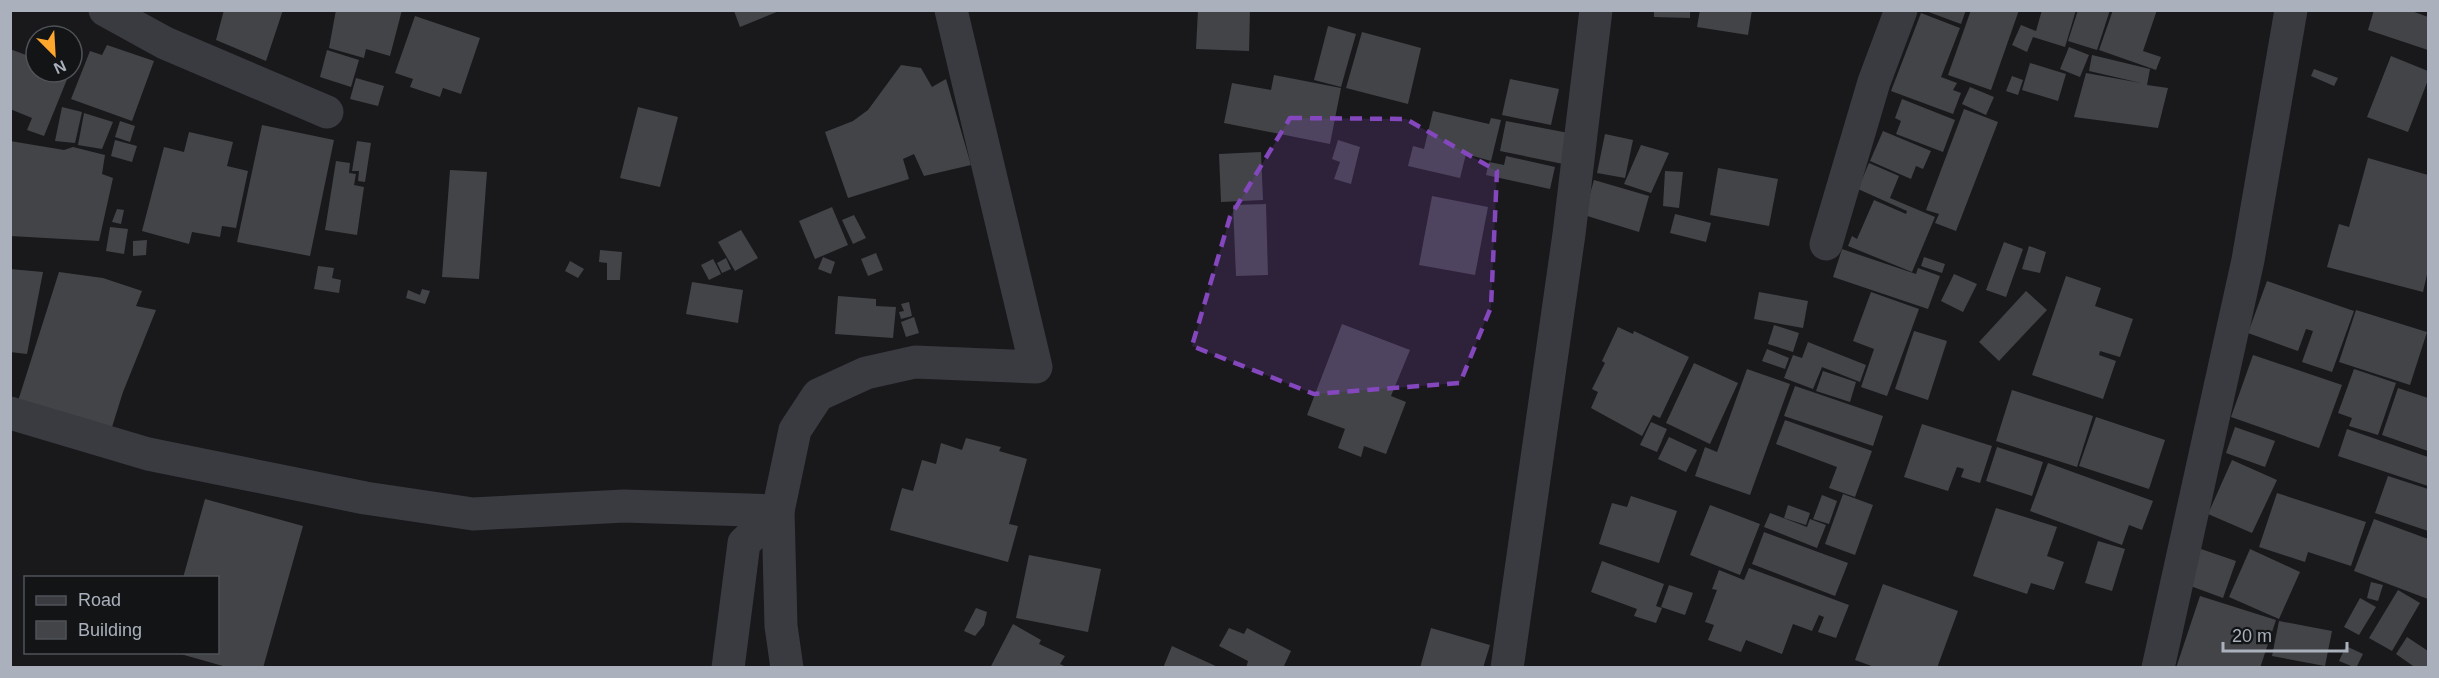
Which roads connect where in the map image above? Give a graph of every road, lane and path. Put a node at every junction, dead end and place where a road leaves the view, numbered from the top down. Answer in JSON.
{"nodes":[{"id":1,"x":105,"y":10,"type":"edge"},
{"id":2,"x":951,"y":10,"type":"edge"},
{"id":3,"x":1596,"y":10,"type":"edge"},
{"id":4,"x":1901,"y":10,"type":"edge"},
{"id":5,"x":2291,"y":10,"type":"edge"},
{"id":6,"x":327,"y":112,"type":"dead end"},
{"id":7,"x":1826,"y":244,"type":"dead end"},
{"id":8,"x":10,"y":413,"type":"edge"},
{"id":9,"x":778,"y":511,"type":"junction"},
{"id":10,"x":728,"y":668,"type":"edge"},
{"id":11,"x":788,"y":668,"type":"edge"},
{"id":12,"x":1507,"y":668,"type":"edge"},
{"id":13,"x":2158,"y":668,"type":"edge"}],
"edges":[{"from":1,"to":6,"type":"street"},
{"from":2,"to":9,"type":"street"},
{"from":3,"to":12,"type":"street"},
{"from":4,"to":7,"type":"street"},
{"from":5,"to":13,"type":"street"},
{"from":8,"to":9,"type":"street"},
{"from":9,"to":10,"type":"street"},
{"from":9,"to":11,"type":"street"}]}
